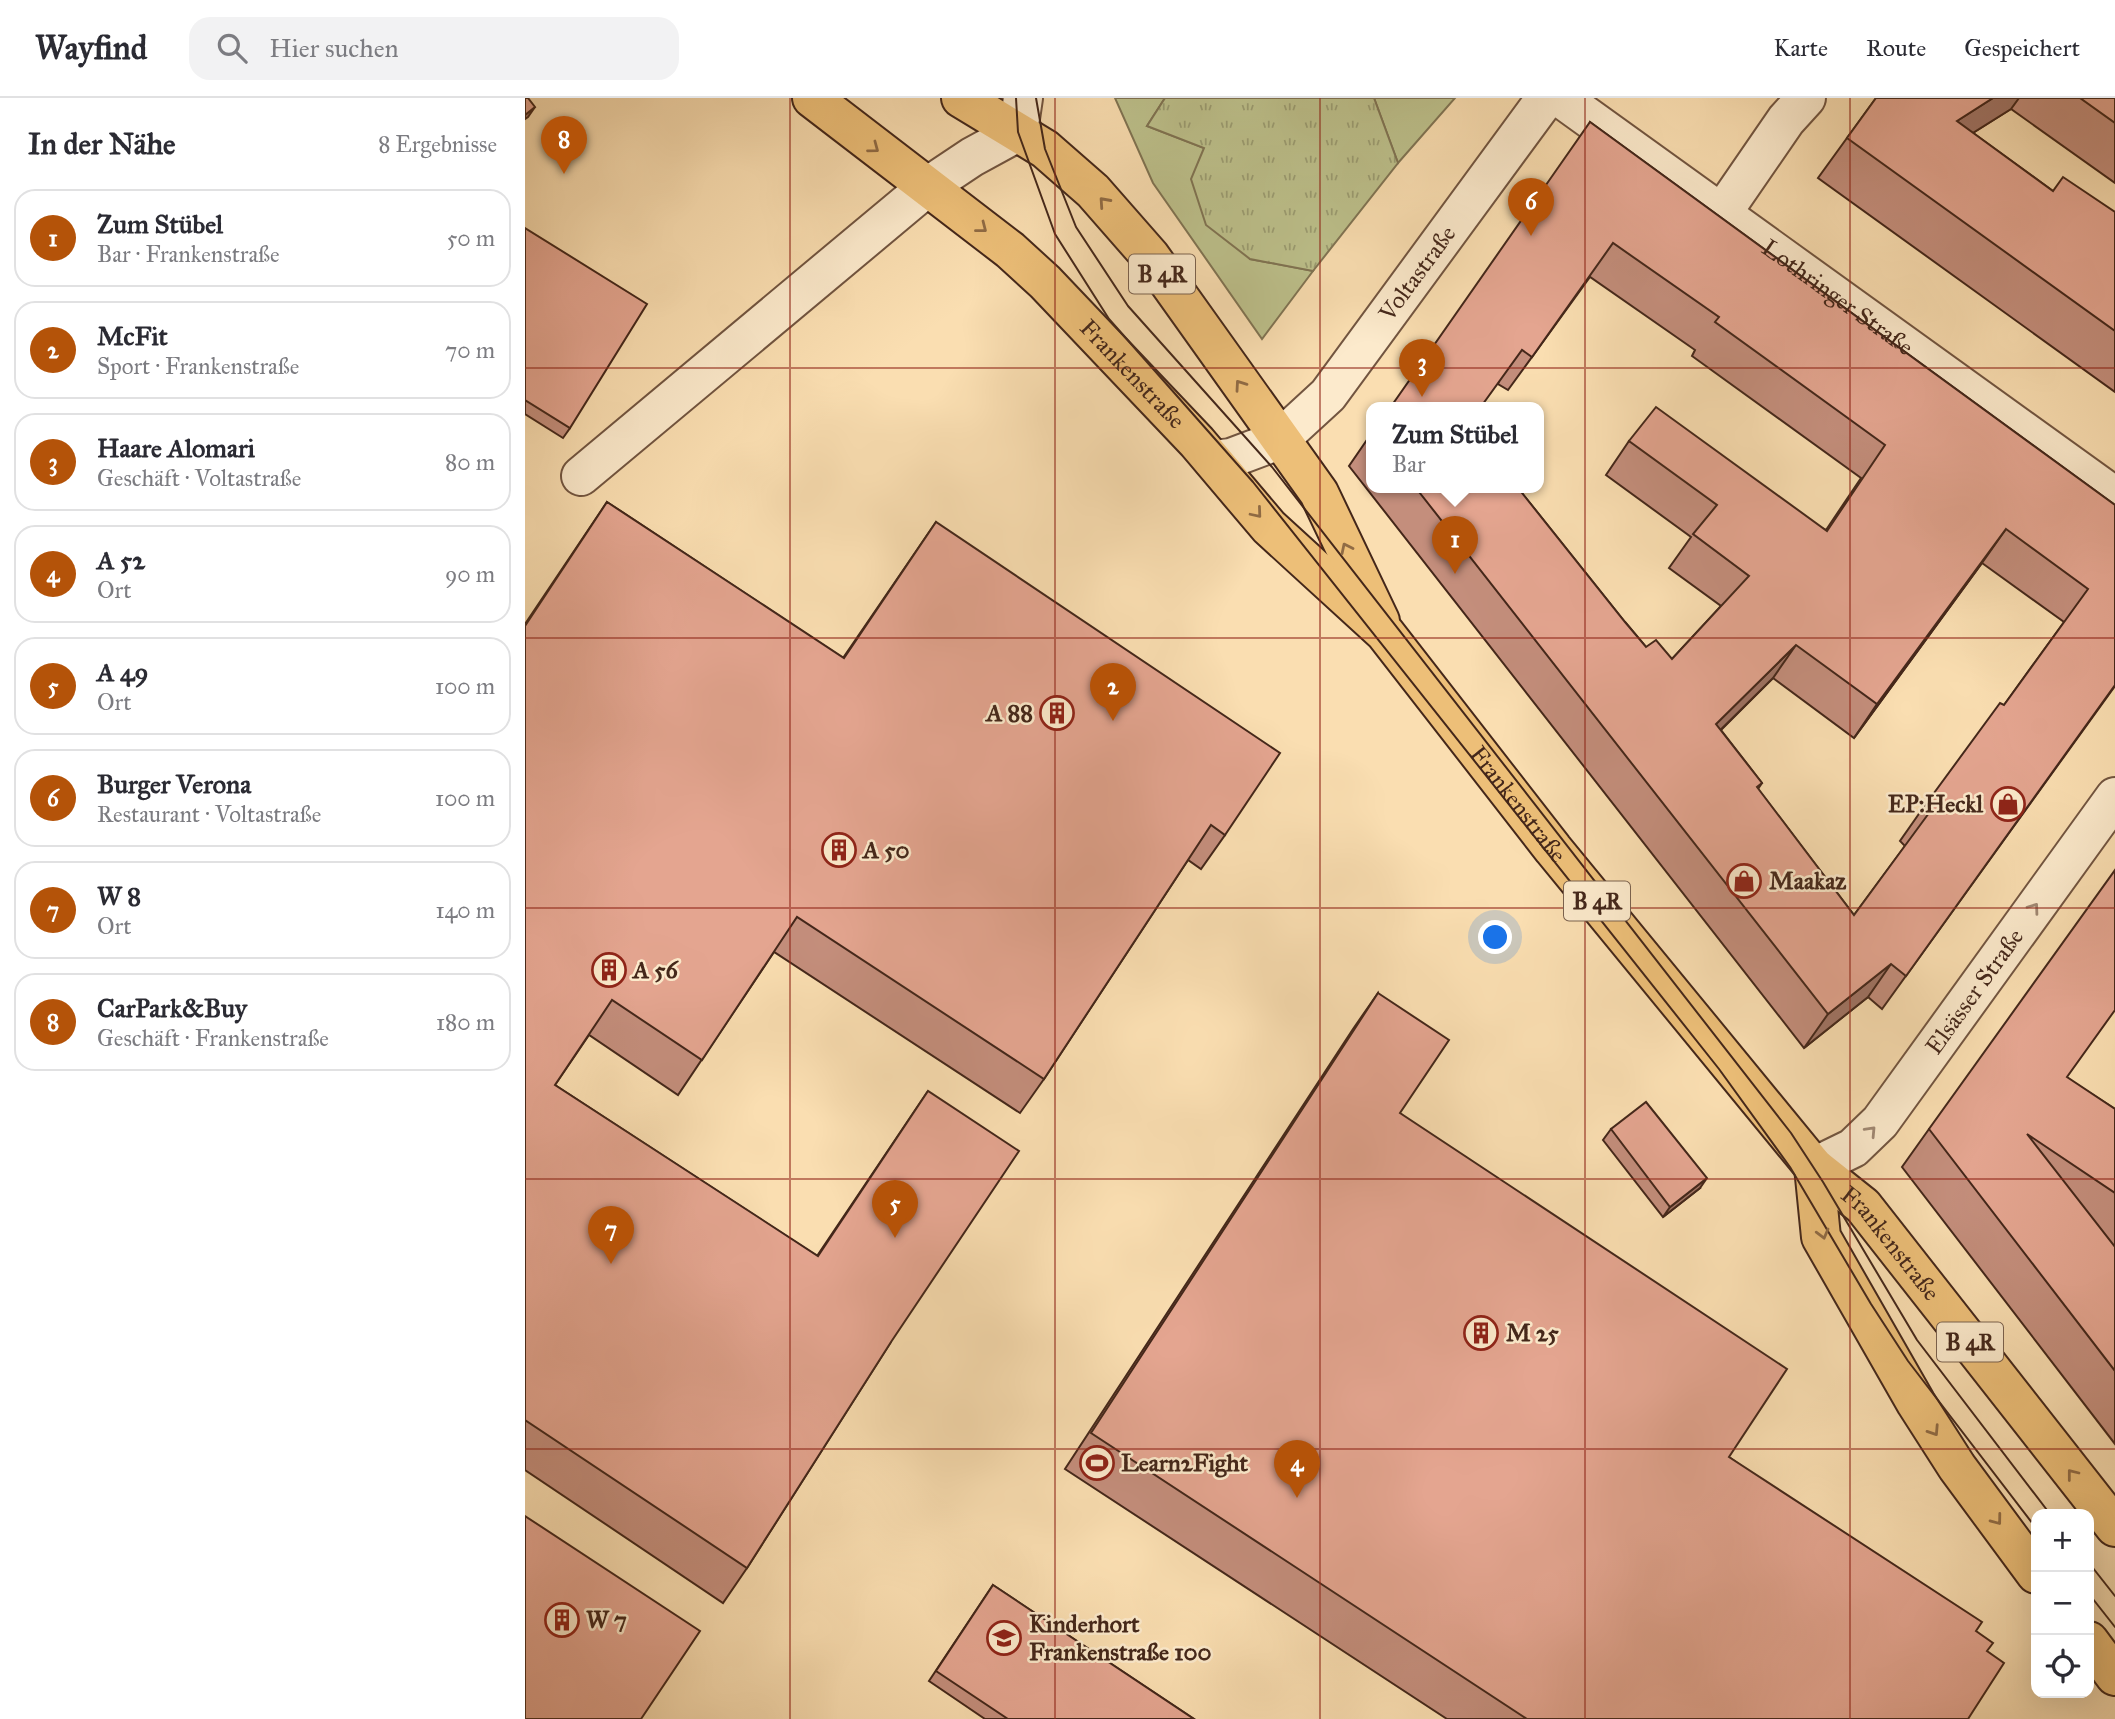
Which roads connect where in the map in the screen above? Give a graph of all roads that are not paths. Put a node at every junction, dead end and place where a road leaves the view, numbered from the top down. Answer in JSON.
{"nodes":[{"id":1,"x":812,"y":98,"type":"edge"},
{"id":2,"x":961,"y":98,"type":"edge"},
{"id":3,"x":1546,"y":98,"type":"edge"},
{"id":4,"x":1561,"y":98,"type":"edge"},
{"id":5,"x":1806,"y":98,"type":"edge"},
{"id":6,"x":1021,"y":115,"type":"edge"},
{"id":7,"x":927,"y":187,"type":"junction"},
{"id":8,"x":1721,"y":213,"type":"junction"},
{"id":9,"x":1279,"y":440,"type":"junction"},
{"id":10,"x":1213,"y":460,"type":"junction"},
{"id":11,"x":581,"y":476,"type":"dead end"},
{"id":12,"x":2115,"y":497,"type":"edge"},
{"id":13,"x":1385,"y":632,"type":"junction"},
{"id":14,"x":2115,"y":797,"type":"edge"},
{"id":15,"x":1814,"y":1167,"type":"junction"},
{"id":16,"x":2115,"y":1527,"type":"edge"},
{"id":17,"x":2035,"y":1572,"type":"edge"},
{"id":18,"x":2094,"y":1649,"type":"edge"},
{"id":19,"x":2115,"y":1676,"type":"edge"}],
"edges":[{"from":1,"to":7,"type":"main road","name":"Frankenstraße","number":"B 4R","one_way":true},
{"from":2,"to":6,"type":"main road","name":"Frankenstraße","number":"B 4R"},
{"from":3,"to":9,"type":"street","name":"Voltastraße"},
{"from":4,"to":8,"type":"street","name":"Lothringer Straße"},
{"from":5,"to":8,"type":"street"},
{"from":6,"to":7,"type":"street"},
{"from":9,"to":6,"type":"main road","name":"Frankenstraße","number":"B 4R","one_way":true},
{"from":7,"to":10,"type":"main road","name":"Frankenstraße","number":"B 4R","one_way":true},
{"from":7,"to":11,"type":"street"},
{"from":8,"to":12,"type":"street","name":"Lothringer Straße"},
{"from":9,"to":10,"type":"street"},
{"from":13,"to":9,"type":"main road","name":"Frankenstraße","number":"B 4R","one_way":true},
{"from":10,"to":13,"type":"main road","name":"Frankenstraße","number":"B 4R","one_way":true},
{"from":13,"to":15,"type":"main road","name":"Frankenstraße","number":"B 4R"},
{"from":15,"to":14,"type":"street","name":"Elsässer Straße","one_way":true},
{"from":16,"to":15,"type":"main road","name":"Frankenstraße","number":"B 4R","one_way":true},
{"from":15,"to":17,"type":"main road","name":"Frankenstraße","one_way":true},
{"from":18,"to":19,"type":"main road"}]}
